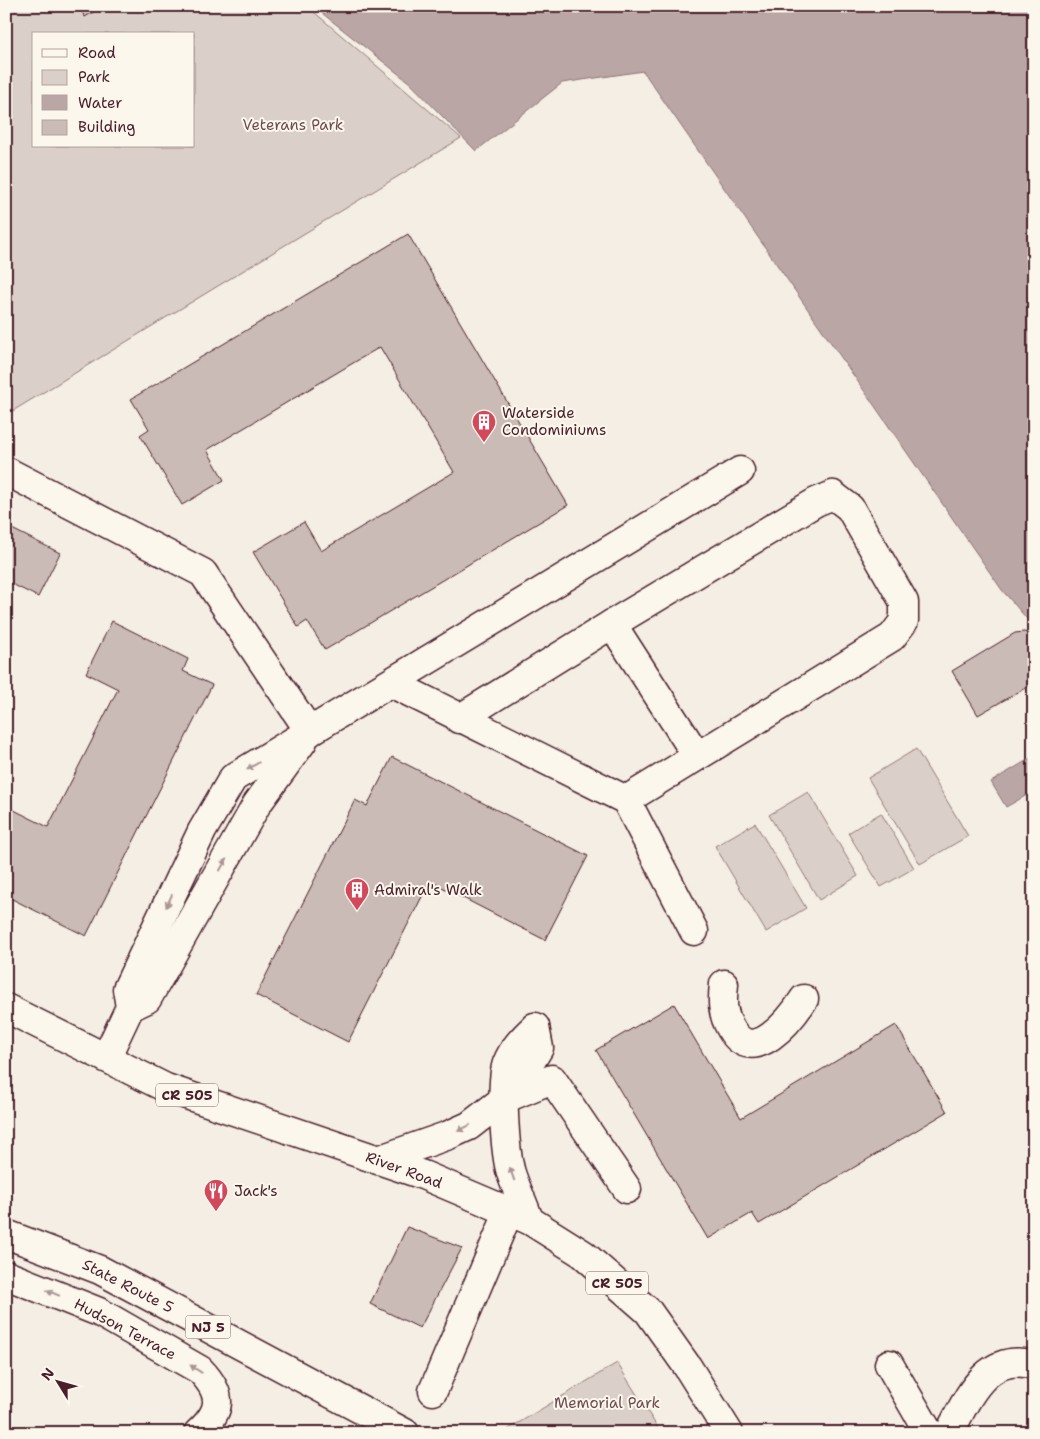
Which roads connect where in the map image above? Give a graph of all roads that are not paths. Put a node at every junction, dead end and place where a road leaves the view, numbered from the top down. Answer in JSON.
{"nodes":[{"id":1,"x":740,"y":470,"type":"dead end"},
{"id":2,"x":6,"y":471,"type":"edge"},
{"id":3,"x":612,"y":624,"type":"junction"},
{"id":4,"x":391,"y":683,"type":"junction"},
{"id":5,"x":459,"y":719,"type":"junction"},
{"id":6,"x":310,"y":732,"type":"junction"},
{"id":7,"x":697,"y":756,"type":"junction"},
{"id":8,"x":626,"y":800,"type":"junction"},
{"id":9,"x":694,"y":931,"type":"dead end"},
{"id":10,"x":724,"y":984,"type":"dead end"},
{"id":11,"x":804,"y":999,"type":"dead end"},
{"id":12,"x":6,"y":1008,"type":"edge"},
{"id":13,"x":106,"y":1058,"type":"junction"},
{"id":14,"x":504,"y":1099,"type":"junction"},
{"id":15,"x":378,"y":1160,"type":"junction"},
{"id":16,"x":627,"y":1189,"type":"dead end"},
{"id":17,"x":519,"y":1216,"type":"junction"},
{"id":18,"x":6,"y":1234,"type":"edge"},
{"id":19,"x":6,"y":1275,"type":"edge"},
{"id":20,"x":889,"y":1364,"type":"dead end"},
{"id":21,"x":1034,"y":1365,"type":"edge"},
{"id":22,"x":433,"y":1391,"type":"dead end"},
{"id":23,"x":198,"y":1433,"type":"edge"},
{"id":24,"x":404,"y":1433,"type":"edge"},
{"id":25,"x":729,"y":1433,"type":"edge"},
{"id":26,"x":929,"y":1433,"type":"edge"},
{"id":27,"x":949,"y":1433,"type":"edge"}],
"edges":[{"from":1,"to":4,"type":"main road"},
{"from":2,"to":6,"type":"main road"},
{"from":3,"to":5,"type":"main road"},
{"from":3,"to":7,"type":"main road"},
{"from":3,"to":7,"type":"main road"},
{"from":4,"to":5,"type":"main road"},
{"from":4,"to":6,"type":"main road"},
{"from":5,"to":8,"type":"main road"},
{"from":6,"to":13,"type":"main road"},
{"from":7,"to":8,"type":"main road"},
{"from":8,"to":9,"type":"main road"},
{"from":10,"to":11,"type":"main road"},
{"from":12,"to":13,"type":"main road","name":"River Road","number":"CR 505"},
{"from":13,"to":15,"type":"main road","name":"River Road","number":"CR 505"},
{"from":14,"to":15,"type":"main road","one_way":true},
{"from":14,"to":16,"type":"main road"},
{"from":17,"to":14,"type":"main road","one_way":true},
{"from":15,"to":17,"type":"main road","name":"River Road","number":"CR 505"},
{"from":17,"to":22,"type":"main road"},
{"from":17,"to":25,"type":"main road","name":"River Road","number":"CR 505"},
{"from":18,"to":24,"type":"main road","name":"State Route 5","number":"NJ 5"},
{"from":23,"to":19,"type":"main road","name":"Hudson Terrace","one_way":true},
{"from":20,"to":26,"type":"main road"},
{"from":21,"to":27,"type":"main road"}]}
